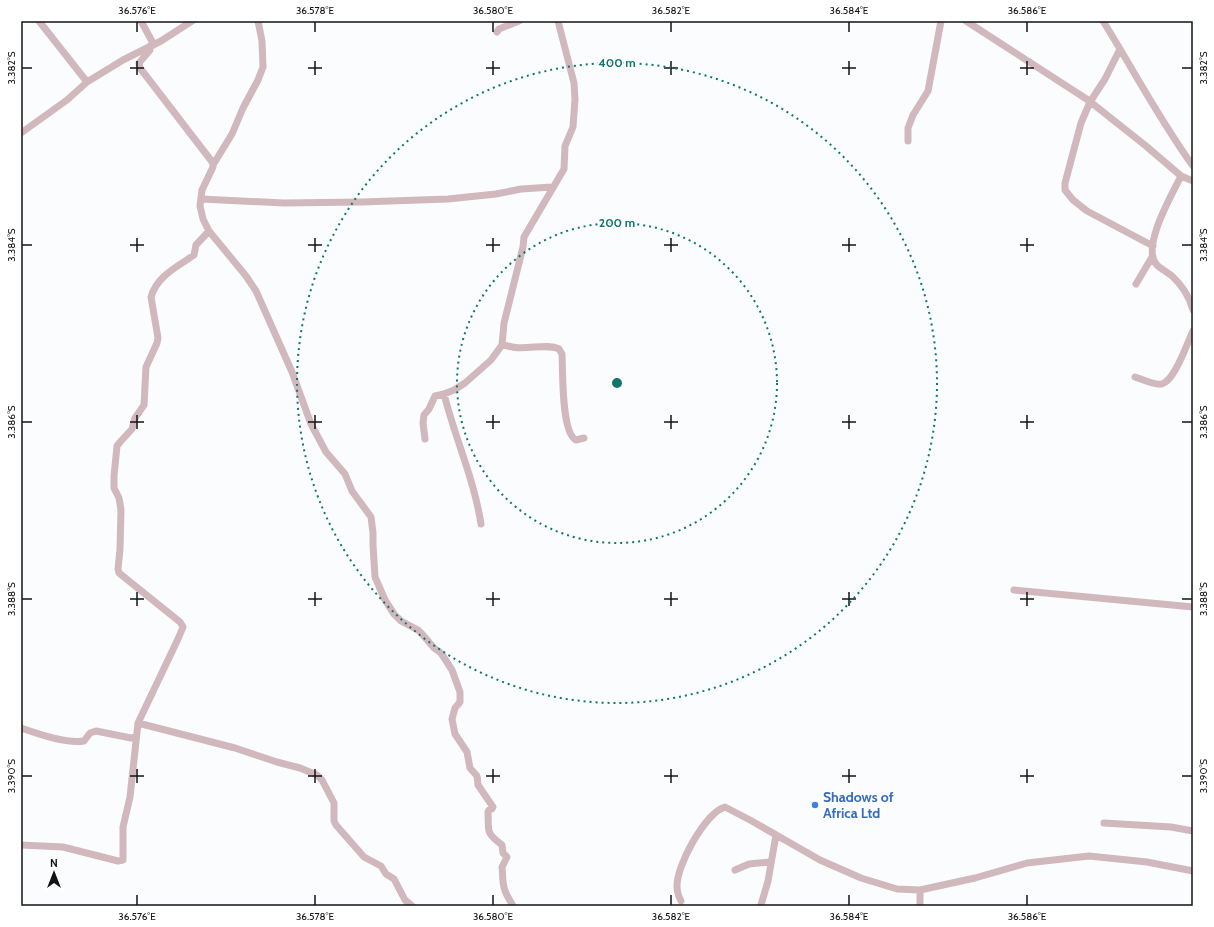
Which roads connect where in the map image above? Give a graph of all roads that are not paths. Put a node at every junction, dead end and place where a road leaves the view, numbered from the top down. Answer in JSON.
{"nodes":[{"id":1,"x":39,"y":21,"type":"edge"},
{"id":2,"x":141,"y":21,"type":"edge"},
{"id":3,"x":192,"y":21,"type":"edge"},
{"id":4,"x":258,"y":21,"type":"edge"},
{"id":5,"x":519,"y":21,"type":"edge"},
{"id":6,"x":558,"y":21,"type":"edge"},
{"id":7,"x":941,"y":21,"type":"edge"},
{"id":8,"x":966,"y":21,"type":"edge"},
{"id":9,"x":1103,"y":21,"type":"edge"},
{"id":10,"x":497,"y":32,"type":"dead end"},
{"id":11,"x":152,"y":46,"type":"junction"},
{"id":12,"x":1120,"y":49,"type":"junction"},
{"id":13,"x":87,"y":82,"type":"junction"},
{"id":14,"x":1090,"y":102,"type":"junction"},
{"id":15,"x":21,"y":132,"type":"edge"},
{"id":16,"x":908,"y":141,"type":"dead end"},
{"id":17,"x":214,"y":165,"type":"junction"},
{"id":18,"x":1193,"y":166,"type":"edge"},
{"id":19,"x":1181,"y":176,"type":"junction"},
{"id":20,"x":1193,"y":181,"type":"edge"},
{"id":21,"x":552,"y":187,"type":"junction"},
{"id":22,"x":201,"y":199,"type":"junction"},
{"id":23,"x":209,"y":230,"type":"junction"},
{"id":24,"x":1153,"y":246,"type":"junction"},
{"id":25,"x":1152,"y":257,"type":"junction"},
{"id":26,"x":1136,"y":284,"type":"dead end"},
{"id":27,"x":1190,"y":296,"type":"edge"},
{"id":28,"x":1193,"y":310,"type":"edge"},
{"id":29,"x":1193,"y":331,"type":"edge"},
{"id":30,"x":502,"y":344,"type":"junction"},
{"id":31,"x":1135,"y":377,"type":"dead end"},
{"id":32,"x":444,"y":394,"type":"junction"},
{"id":33,"x":584,"y":438,"type":"dead end"},
{"id":34,"x":424,"y":439,"type":"dead end"},
{"id":35,"x":481,"y":524,"type":"dead end"},
{"id":36,"x":1014,"y":590,"type":"dead end"},
{"id":37,"x":1193,"y":607,"type":"edge"},
{"id":38,"x":138,"y":722,"type":"junction"},
{"id":39,"x":21,"y":728,"type":"edge"},
{"id":40,"x":136,"y":736,"type":"junction"},
{"id":41,"x":1104,"y":823,"type":"dead end"},
{"id":42,"x":1193,"y":831,"type":"edge"},
{"id":43,"x":776,"y":835,"type":"junction"},
{"id":44,"x":21,"y":845,"type":"edge"},
{"id":45,"x":770,"y":862,"type":"junction"},
{"id":46,"x":735,"y":870,"type":"dead end"},
{"id":47,"x":1193,"y":871,"type":"edge"},
{"id":48,"x":920,"y":890,"type":"junction"},
{"id":49,"x":682,"y":901,"type":"dead end"},
{"id":50,"x":761,"y":905,"type":"dead end"},
{"id":51,"x":412,"y":906,"type":"edge"},
{"id":52,"x":512,"y":906,"type":"edge"},
{"id":53,"x":920,"y":906,"type":"edge"}],
"edges":[{"from":1,"to":13,"type":"street"},
{"from":2,"to":11,"type":"street"},
{"from":3,"to":11,"type":"street"},
{"from":4,"to":17,"type":"street"},
{"from":5,"to":10,"type":"street"},
{"from":6,"to":21,"type":"street"},
{"from":7,"to":16,"type":"street"},
{"from":8,"to":14,"type":"street"},
{"from":9,"to":12,"type":"street"},
{"from":11,"to":13,"type":"street"},
{"from":11,"to":17,"type":"street"},
{"from":12,"to":14,"type":"street"},
{"from":12,"to":18,"type":"street"},
{"from":13,"to":15,"type":"street"},
{"from":14,"to":19,"type":"street"},
{"from":14,"to":24,"type":"street"},
{"from":17,"to":22,"type":"street"},
{"from":19,"to":20,"type":"street"},
{"from":19,"to":24,"type":"street"},
{"from":21,"to":22,"type":"street"},
{"from":21,"to":30,"type":"street"},
{"from":22,"to":23,"type":"street"},
{"from":23,"to":38,"type":"street"},
{"from":23,"to":52,"type":"street"},
{"from":24,"to":25,"type":"street"},
{"from":25,"to":26,"type":"street"},
{"from":25,"to":27,"type":"street"},
{"from":27,"to":28,"type":"street"},
{"from":29,"to":31,"type":"street"},
{"from":30,"to":32,"type":"street"},
{"from":30,"to":33,"type":"street"},
{"from":32,"to":34,"type":"street"},
{"from":32,"to":35,"type":"street"},
{"from":36,"to":37,"type":"street"},
{"from":38,"to":40,"type":"street"},
{"from":38,"to":51,"type":"street"},
{"from":39,"to":40,"type":"street"},
{"from":40,"to":44,"type":"street"},
{"from":41,"to":42,"type":"street"},
{"from":43,"to":45,"type":"street"},
{"from":43,"to":48,"type":"street"},
{"from":43,"to":49,"type":"street"},
{"from":45,"to":46,"type":"street"},
{"from":45,"to":50,"type":"street"},
{"from":47,"to":48,"type":"street"},
{"from":48,"to":53,"type":"street"}]}
